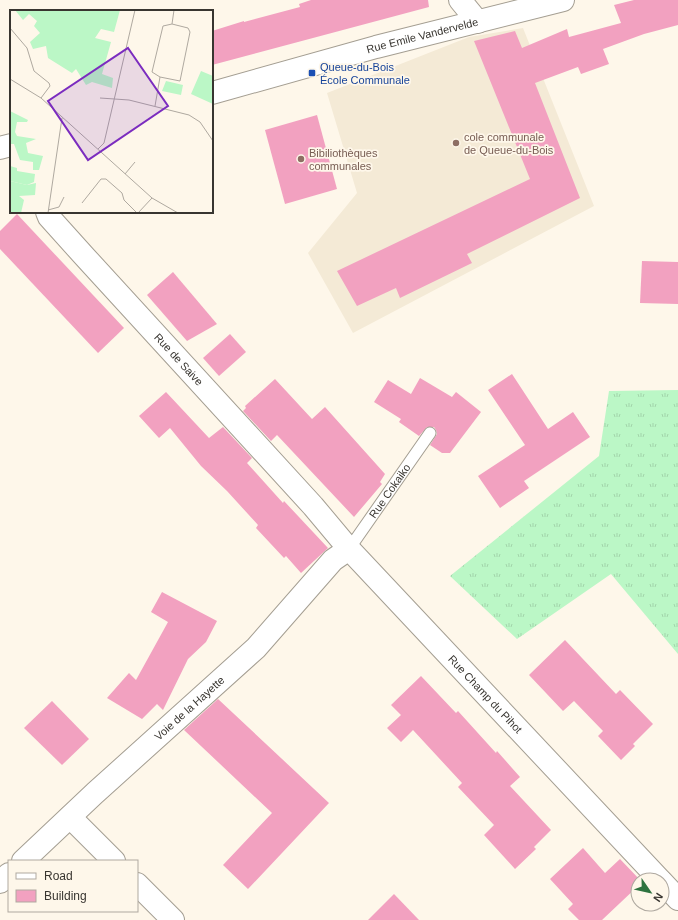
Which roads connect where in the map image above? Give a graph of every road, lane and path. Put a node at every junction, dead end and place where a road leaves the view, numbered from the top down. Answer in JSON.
{"nodes":[{"id":1,"x":460,"y":0,"type":"edge"},
{"id":2,"x":564,"y":0,"type":"edge"},
{"id":3,"x":478,"y":22,"type":"junction"},
{"id":4,"x":213,"y":92,"type":"edge"},
{"id":5,"x":10,"y":146,"type":"edge"},
{"id":6,"x":0,"y":148,"type":"edge"},
{"id":7,"x":47,"y":213,"type":"edge"},
{"id":8,"x":430,"y":433,"type":"dead end"},
{"id":9,"x":314,"y":506,"type":"joint"},
{"id":10,"x":349,"y":549,"type":"junction"},
{"id":11,"x":70,"y":817,"type":"junction"},
{"id":12,"x":24,"y":860,"type":"edge"},
{"id":13,"x":113,"y":860,"type":"edge"},
{"id":14,"x":653,"y":872,"type":"edge"},
{"id":15,"x":8,"y":875,"type":"edge"},
{"id":16,"x":0,"y":882,"type":"edge"},
{"id":17,"x":138,"y":885,"type":"edge"},
{"id":18,"x":670,"y":891,"type":"edge"},
{"id":19,"x":678,"y":899,"type":"edge"},
{"id":20,"x":173,"y":920,"type":"edge"}],
"edges":[{"from":1,"to":3,"type":"street"},
{"from":2,"to":3,"type":"street","name":"Rue Emile Vandervelde"},
{"from":3,"to":4,"type":"street","name":"Rue Emile Vandervelde"},
{"from":5,"to":6,"type":"street"},
{"from":7,"to":9,"type":"street","name":"Rue de Saive"},
{"from":8,"to":10,"type":"lane","name":"Rue Cokaiko"},
{"from":9,"to":10,"type":"street","name":"Rue Champ du Pihot"},
{"from":10,"to":11,"type":"street","name":"Voie de la Hayette"},
{"from":10,"to":14,"type":"street","name":"Rue Champ du Pihot"},
{"from":11,"to":12,"type":"street","name":"Voie de la Hayette"},
{"from":11,"to":13,"type":"street"},
{"from":15,"to":16,"type":"street"},
{"from":17,"to":20,"type":"street"},
{"from":18,"to":19,"type":"street","name":"Rue Champ du Pihot"}]}
